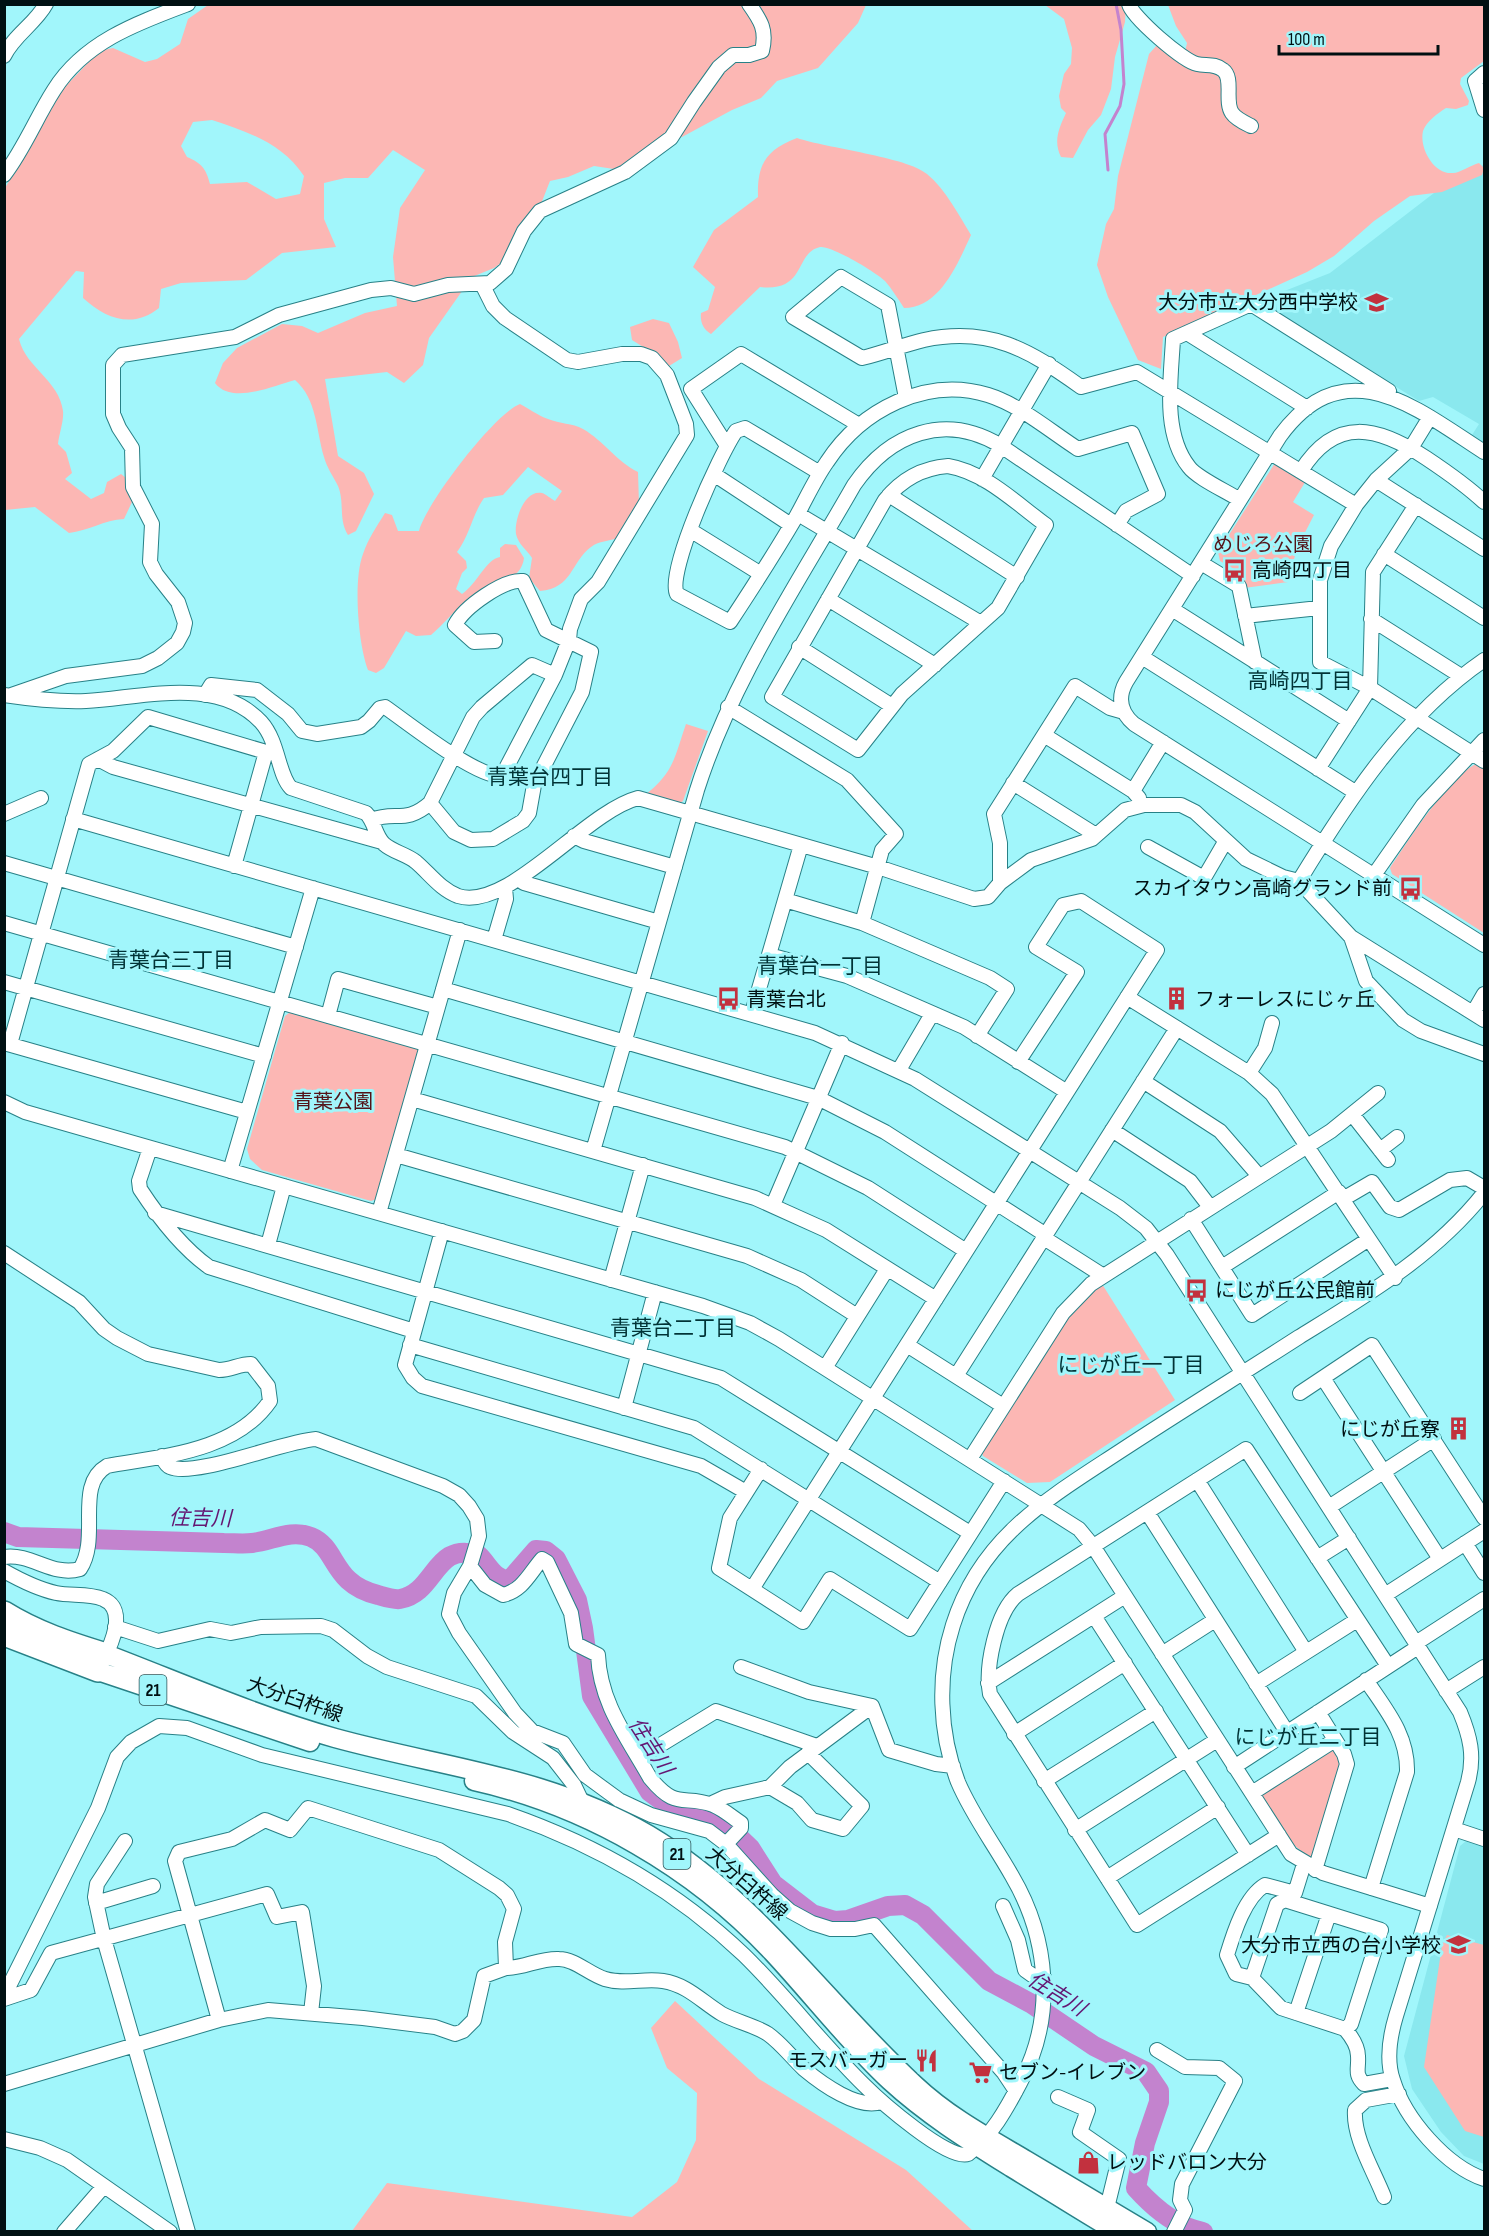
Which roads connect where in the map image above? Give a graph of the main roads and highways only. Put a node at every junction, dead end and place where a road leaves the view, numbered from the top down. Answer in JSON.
{"nodes":[{"id":1,"x":4,"y":1612,"type":"edge"},
{"id":2,"x":4,"y":1635,"type":"edge"},
{"id":3,"x":102,"y":1663,"type":"junction"},
{"id":4,"x":1106,"y":2224,"type":"edge"},
{"id":5,"x":1147,"y":2232,"type":"edge"}],
"edges":[{"from":1,"to":3,"type":"highway"},
{"from":2,"to":3,"type":"highway"},
{"from":3,"to":4,"type":"main road","name":"大分臼杵線","number":"21"},
{"from":4,"to":5,"type":"main road","name":"大分臼杵線","number":"21"}]}
